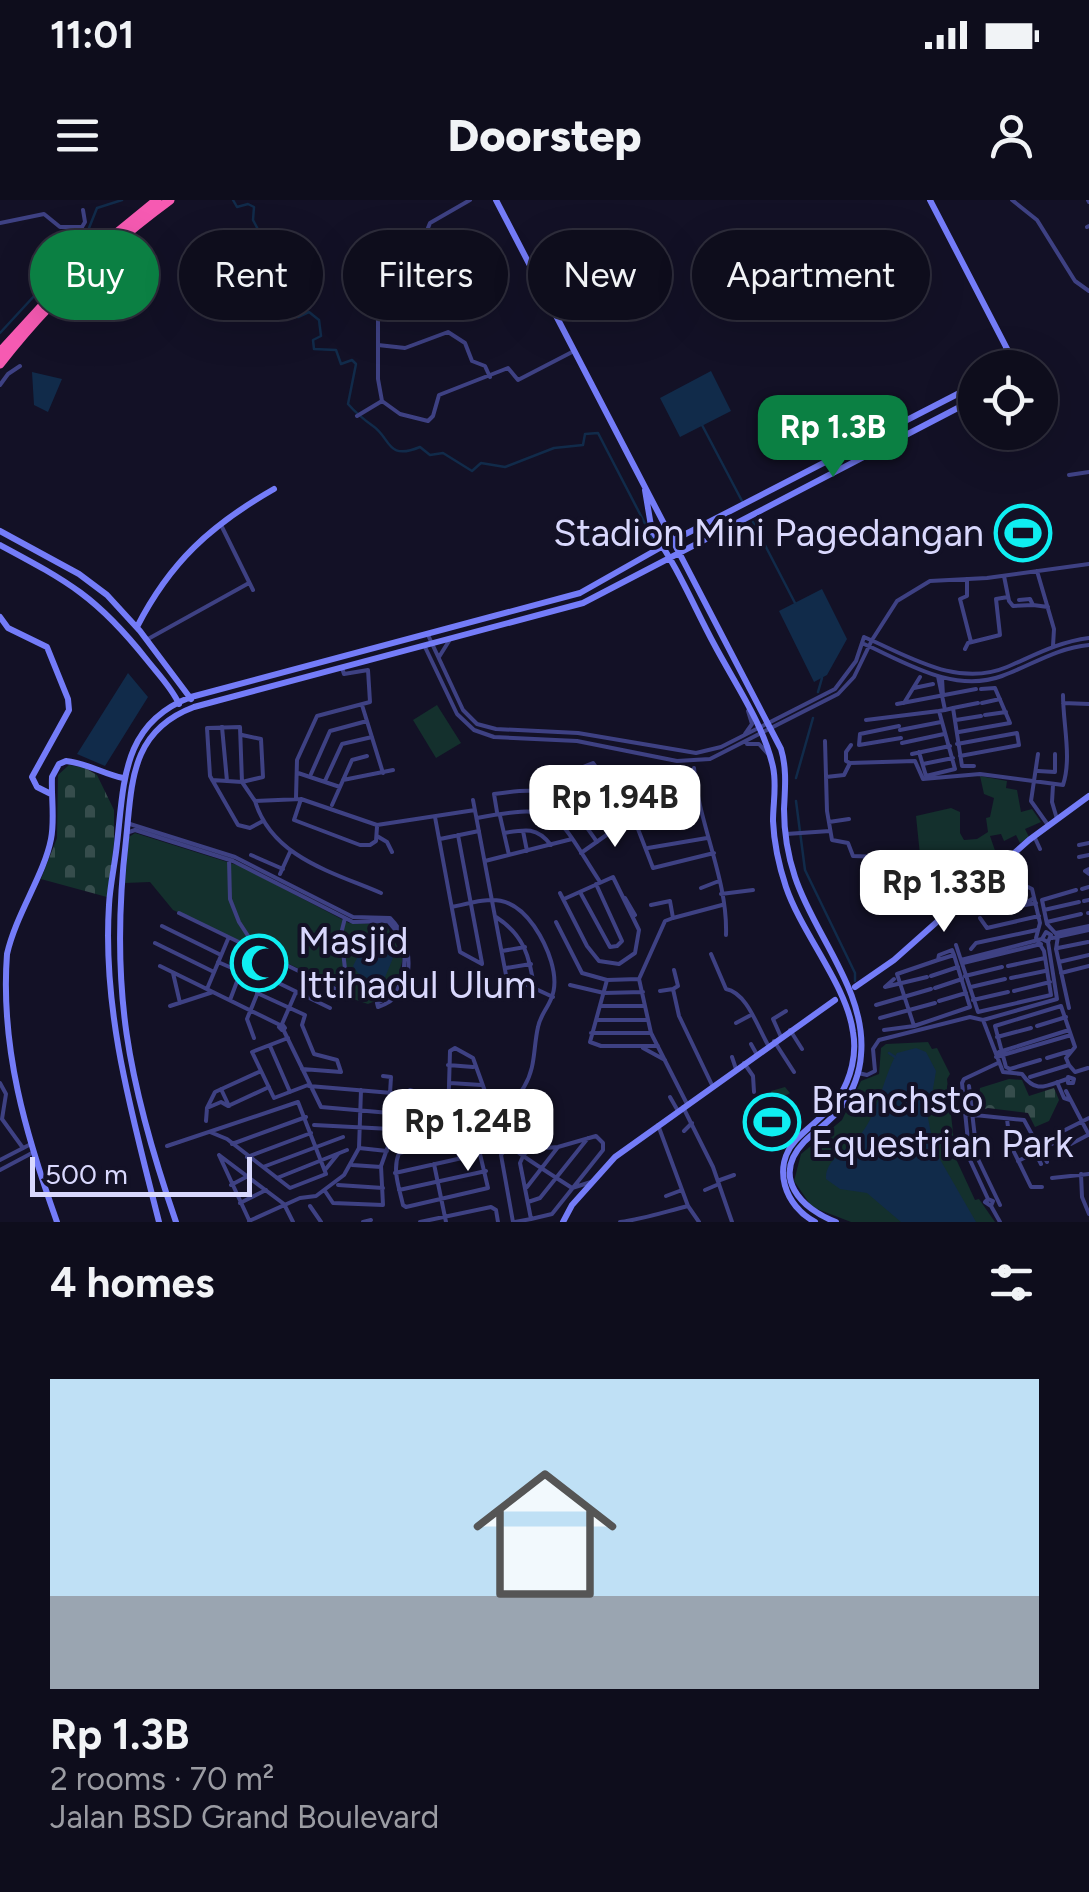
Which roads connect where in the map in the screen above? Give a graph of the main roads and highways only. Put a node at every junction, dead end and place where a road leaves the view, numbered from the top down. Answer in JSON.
{"nodes":[{"id":1,"x":496,"y":200,"type":"edge"},
{"id":2,"x":930,"y":200,"type":"edge"},
{"id":3,"x":163,"y":202,"type":"edge"},
{"id":4,"x":1004,"y":342,"type":"junction"},
{"id":5,"x":1006,"y":350,"type":"edge"},
{"id":6,"x":1007,"y":350,"type":"edge"},
{"id":7,"x":0,"y":352,"type":"edge"},
{"id":8,"x":0,"y":364,"type":"edge"},
{"id":9,"x":958,"y":394,"type":"edge"},
{"id":10,"x":958,"y":408,"type":"edge"},
{"id":11,"x":900,"y":424,"type":"junction"},
{"id":12,"x":907,"y":437,"type":"junction"},
{"id":13,"x":633,"y":464,"type":"junction"},
{"id":14,"x":274,"y":488,"type":"dead end"},
{"id":15,"x":666,"y":527,"type":"junction"},
{"id":16,"x":0,"y":531,"type":"edge"},
{"id":17,"x":652,"y":531,"type":"junction"},
{"id":18,"x":687,"y":534,"type":"junction"},
{"id":19,"x":672,"y":541,"type":"junction"},
{"id":20,"x":0,"y":546,"type":"edge"},
{"id":21,"x":661,"y":547,"type":"junction"},
{"id":22,"x":693,"y":547,"type":"junction"},
{"id":23,"x":680,"y":553,"type":"junction"},
{"id":24,"x":647,"y":555,"type":"junction"},
{"id":25,"x":669,"y":559,"type":"junction"},
{"id":26,"x":686,"y":565,"type":"junction"},
{"id":27,"x":654,"y":567,"type":"junction"},
{"id":28,"x":675,"y":571,"type":"junction"},
{"id":29,"x":125,"y":613,"type":"junction"},
{"id":30,"x":0,"y":617,"type":"edge"},
{"id":31,"x":118,"y":625,"type":"junction"},
{"id":32,"x":138,"y":629,"type":"junction"},
{"id":33,"x":425,"y":636,"type":"junction"},
{"id":34,"x":134,"y":643,"type":"junction"},
{"id":35,"x":428,"y":646,"type":"junction"},
{"id":36,"x":191,"y":698,"type":"junction"},
{"id":37,"x":178,"y":702,"type":"junction"},
{"id":38,"x":194,"y":707,"type":"junction"},
{"id":39,"x":182,"y":712,"type":"junction"},
{"id":40,"x":123,"y":778,"type":"junction"},
{"id":41,"x":51,"y":794,"type":"junction"},
{"id":42,"x":1089,"y":796,"type":"edge"},
{"id":43,"x":818,"y":930,"type":"junction"},
{"id":44,"x":808,"y":935,"type":"junction"},
{"id":45,"x":842,"y":977,"type":"junction"},
{"id":46,"x":831,"y":978,"type":"junction"},
{"id":47,"x":855,"y":987,"type":"junction"},
{"id":48,"x":835,"y":1000,"type":"junction"},
{"id":49,"x":852,"y":1009,"type":"junction"},
{"id":50,"x":857,"y":1031,"type":"junction"},
{"id":51,"x":120,"y":1037,"type":"junction"},
{"id":52,"x":136,"y":1113,"type":"junction"},
{"id":53,"x":789,"y":1162,"type":"junction"},
{"id":54,"x":57,"y":1222,"type":"edge"},
{"id":55,"x":159,"y":1222,"type":"edge"},
{"id":56,"x":176,"y":1222,"type":"edge"},
{"id":57,"x":559,"y":1222,"type":"edge"},
{"id":58,"x":815,"y":1222,"type":"edge"},
{"id":59,"x":836,"y":1222,"type":"edge"}],
"edges":[{"from":1,"to":13,"type":"main road"},
{"from":2,"to":4,"type":"main road"},
{"from":3,"to":7,"type":"highway"},
{"from":3,"to":8,"type":"highway"},
{"from":4,"to":5,"type":"main road"},
{"from":4,"to":6,"type":"main road"},
{"from":9,"to":11,"type":"main road"},
{"from":10,"to":12,"type":"main road"},
{"from":11,"to":12,"type":"main road"},
{"from":11,"to":18,"type":"main road"},
{"from":12,"to":22,"type":"main road"},
{"from":13,"to":15,"type":"main road"},
{"from":13,"to":17,"type":"main road"},
{"from":14,"to":32,"type":"main road"},
{"from":15,"to":18,"type":"main road"},
{"from":15,"to":19,"type":"main road"},
{"from":16,"to":29,"type":"main road"},
{"from":17,"to":21,"type":"main road"},
{"from":17,"to":24,"type":"main road"},
{"from":18,"to":19,"type":"main road"},
{"from":19,"to":21,"type":"main road"},
{"from":19,"to":23,"type":"main road"},
{"from":20,"to":31,"type":"main road"},
{"from":21,"to":24,"type":"main road"},
{"from":21,"to":25,"type":"main road"},
{"from":22,"to":23,"type":"main road"},
{"from":22,"to":26,"type":"main road"},
{"from":23,"to":25,"type":"main road"},
{"from":23,"to":26,"type":"main road"},
{"from":24,"to":33,"type":"main road"},
{"from":25,"to":27,"type":"main road"},
{"from":25,"to":28,"type":"main road"},
{"from":26,"to":43,"type":"main road"},
{"from":27,"to":28,"type":"main road"},
{"from":27,"to":35,"type":"main road"},
{"from":28,"to":44,"type":"main road"},
{"from":29,"to":31,"type":"main road"},
{"from":29,"to":32,"type":"main road"},
{"from":30,"to":41,"type":"main road"},
{"from":31,"to":34,"type":"main road"},
{"from":32,"to":34,"type":"main road"},
{"from":32,"to":36,"type":"main road"},
{"from":33,"to":35,"type":"main road"},
{"from":33,"to":36,"type":"main road"},
{"from":34,"to":37,"type":"main road"},
{"from":35,"to":38,"type":"main road"},
{"from":36,"to":37,"type":"main road"},
{"from":36,"to":38,"type":"main road"},
{"from":37,"to":39,"type":"main road"},
{"from":37,"to":40,"type":"main road"},
{"from":38,"to":39,"type":"main road"},
{"from":39,"to":51,"type":"main road"},
{"from":40,"to":41,"type":"main road"},
{"from":40,"to":51,"type":"main road"},
{"from":41,"to":54,"type":"main road"},
{"from":42,"to":47,"type":"main road"},
{"from":43,"to":44,"type":"main road"},
{"from":43,"to":45,"type":"main road"},
{"from":44,"to":46,"type":"main road"},
{"from":45,"to":47,"type":"main road"},
{"from":45,"to":49,"type":"main road"},
{"from":46,"to":48,"type":"main road"},
{"from":46,"to":49,"type":"main road"},
{"from":47,"to":49,"type":"main road"},
{"from":48,"to":49,"type":"main road"},
{"from":48,"to":57,"type":"main road"},
{"from":49,"to":50,"type":"main road"},
{"from":50,"to":53,"type":"main road"},
{"from":50,"to":53,"type":"main road"},
{"from":51,"to":52,"type":"main road"},
{"from":52,"to":55,"type":"main road"},
{"from":52,"to":56,"type":"main road"},
{"from":53,"to":58,"type":"main road"},
{"from":53,"to":59,"type":"main road"}]}
